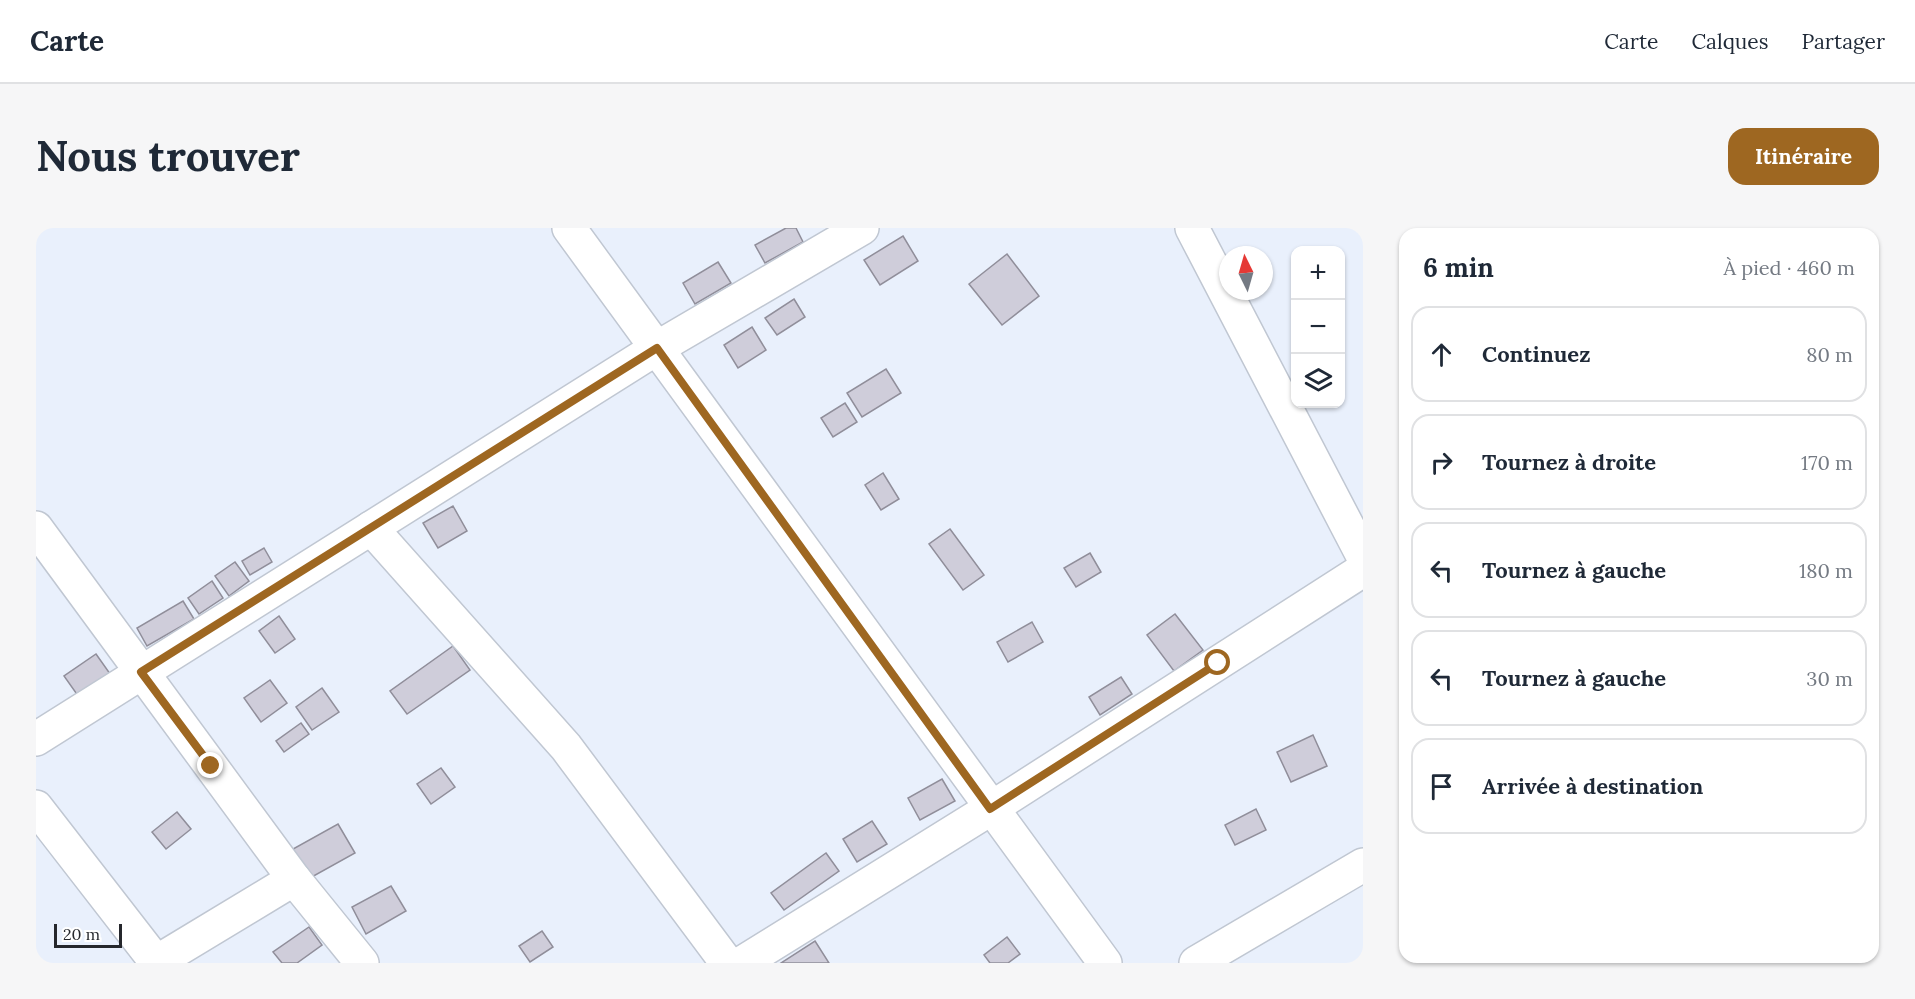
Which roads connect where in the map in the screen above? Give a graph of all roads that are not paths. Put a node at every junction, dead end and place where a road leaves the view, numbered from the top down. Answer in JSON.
{"nodes":[{"id":1,"x":569,"y":228,"type":"edge"},
{"id":2,"x":862,"y":228,"type":"edge"},
{"id":3,"x":1192,"y":228,"type":"edge"},
{"id":4,"x":657,"y":348,"type":"junction"},
{"id":5,"x":36,"y":528,"type":"edge"},
{"id":6,"x":371,"y":528,"type":"junction"},
{"id":7,"x":1363,"y":556,"type":"edge"},
{"id":8,"x":1363,"y":570,"type":"edge"},
{"id":9,"x":141,"y":672,"type":"junction"},
{"id":10,"x":36,"y":739,"type":"edge"},
{"id":11,"x":36,"y":807,"type":"edge"},
{"id":12,"x":990,"y":809,"type":"junction"},
{"id":13,"x":1363,"y":865,"type":"edge"},
{"id":14,"x":294,"y":879,"type":"junction"},
{"id":15,"x":156,"y":963,"type":"edge"},
{"id":16,"x":362,"y":963,"type":"edge"},
{"id":17,"x":727,"y":963,"type":"edge"},
{"id":18,"x":742,"y":963,"type":"edge"},
{"id":19,"x":1105,"y":963,"type":"edge"},
{"id":20,"x":1196,"y":963,"type":"edge"}],
"edges":[{"from":1,"to":4,"type":"street"},
{"from":2,"to":4,"type":"street"},
{"from":3,"to":7,"type":"street"},
{"from":4,"to":6,"type":"street"},
{"from":4,"to":12,"type":"street"},
{"from":5,"to":9,"type":"street"},
{"from":6,"to":9,"type":"street"},
{"from":6,"to":17,"type":"street"},
{"from":8,"to":12,"type":"street"},
{"from":9,"to":10,"type":"street"},
{"from":9,"to":14,"type":"street"},
{"from":11,"to":15,"type":"street"},
{"from":12,"to":18,"type":"street"},
{"from":12,"to":19,"type":"street"},
{"from":13,"to":20,"type":"street"},
{"from":14,"to":15,"type":"street"},
{"from":14,"to":16,"type":"street"}]}
